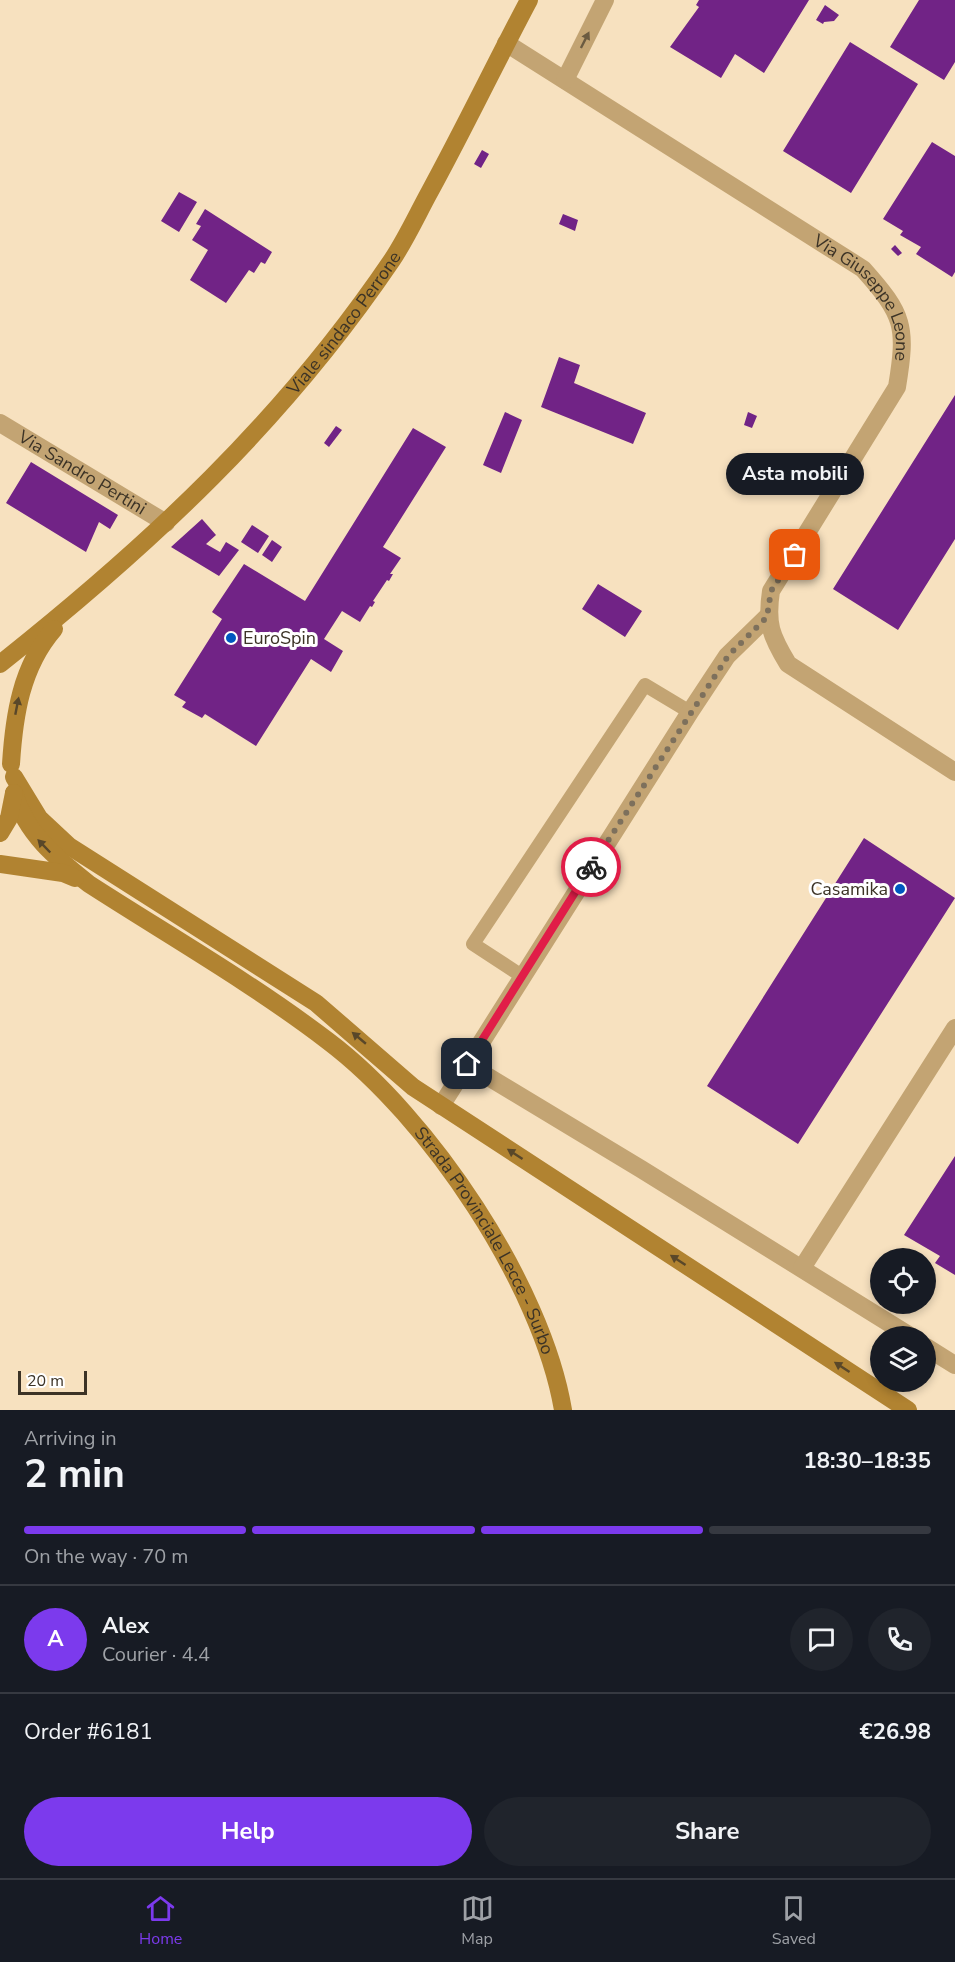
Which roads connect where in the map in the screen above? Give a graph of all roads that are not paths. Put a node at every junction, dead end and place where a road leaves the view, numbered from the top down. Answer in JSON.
{"nodes":[{"id":1,"x":529,"y":0,"type":"edge"},
{"id":2,"x":605,"y":0,"type":"edge"},
{"id":3,"x":506,"y":43,"type":"junction"},
{"id":4,"x":564,"y":80,"type":"junction"},
{"id":5,"x":0,"y":423,"type":"edge"},
{"id":6,"x":166,"y":523,"type":"junction"},
{"id":7,"x":87,"y":591,"type":"junction"},
{"id":8,"x":767,"y":617,"type":"junction"},
{"id":9,"x":0,"y":664,"type":"edge"},
{"id":10,"x":690,"y":712,"type":"junction"},
{"id":11,"x":0,"y":741,"type":"edge"},
{"id":12,"x":955,"y":772,"type":"edge"},
{"id":13,"x":13,"y":778,"type":"junction"},
{"id":14,"x":0,"y":833,"type":"edge"},
{"id":15,"x":0,"y":864,"type":"edge"},
{"id":16,"x":88,"y":884,"type":"junction"},
{"id":17,"x":522,"y":976,"type":"junction"},
{"id":18,"x":955,"y":1028,"type":"edge"},
{"id":19,"x":467,"y":1064,"type":"junction"},
{"id":20,"x":441,"y":1106,"type":"junction"},
{"id":21,"x":802,"y":1268,"type":"junction"},
{"id":22,"x":894,"y":1326,"type":"edge"},
{"id":23,"x":936,"y":1353,"type":"edge"},
{"id":24,"x":955,"y":1365,"type":"edge"},
{"id":25,"x":563,"y":1410,"type":"edge"},
{"id":26,"x":908,"y":1410,"type":"edge"}],
"edges":[{"from":1,"to":3,"type":"street","name":"Viale sindaco Perrone"},
{"from":4,"to":2,"type":"street","one_way":true},
{"from":3,"to":4,"type":"street","name":"Via Giuseppe Leone"},
{"from":3,"to":6,"type":"street","name":"Viale sindaco Perrone"},
{"from":4,"to":8,"type":"street","name":"Via Giuseppe Leone"},
{"from":5,"to":6,"type":"street","name":"Via Sandro Pertini"},
{"from":6,"to":7,"type":"street","name":"Viale sindaco Perrone"},
{"from":7,"to":9,"type":"street","name":"Viale sindaco Perrone"},
{"from":13,"to":7,"type":"street","name":"Viale sindaco Perrone","one_way":true},
{"from":8,"to":10,"type":"street"},
{"from":8,"to":12,"type":"street"},
{"from":10,"to":17,"type":"street"},
{"from":10,"to":17,"type":"lane"},
{"from":11,"to":13,"type":"street"},
{"from":13,"to":14,"type":"street","name":"Viale sindaco Perrone"},
{"from":16,"to":13,"type":"street","one_way":true},
{"from":20,"to":13,"type":"street","one_way":true},
{"from":15,"to":16,"type":"street"},
{"from":16,"to":25,"type":"street","name":"Strada Provinciale Lecce - Surbo"},
{"from":17,"to":19,"type":"street"},
{"from":18,"to":21,"type":"street"},
{"from":19,"to":20,"type":"street"},
{"from":19,"to":21,"type":"street"},
{"from":26,"to":20,"type":"street","one_way":true},
{"from":21,"to":22,"type":"street"},
{"from":23,"to":24,"type":"street"}]}
